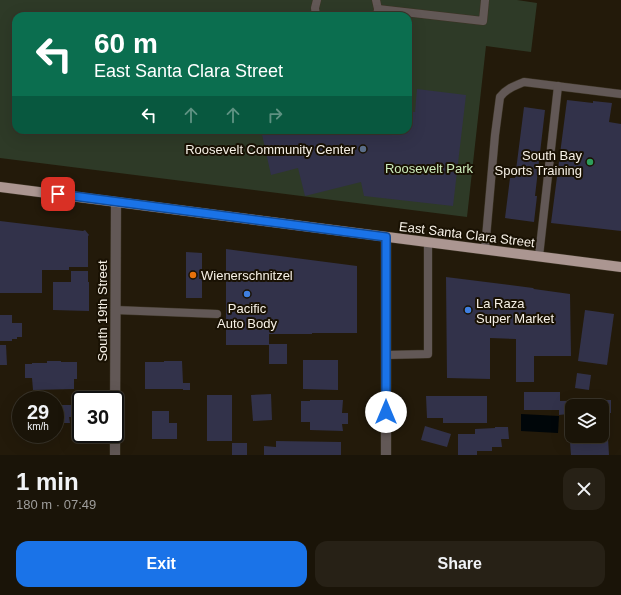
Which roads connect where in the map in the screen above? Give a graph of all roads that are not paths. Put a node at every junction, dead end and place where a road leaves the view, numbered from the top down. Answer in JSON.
{"nodes":[{"id":1,"x":317,"y":0,"type":"edge"},
{"id":2,"x":376,"y":0,"type":"edge"},
{"id":3,"x":485,"y":0,"type":"edge"},
{"id":4,"x":316,"y":12,"type":"edge"},
{"id":5,"x":377,"y":12,"type":"edge"},
{"id":6,"x":412,"y":15,"type":"edge"},
{"id":7,"x":558,"y":86,"type":"junction"},
{"id":8,"x":621,"y":94,"type":"edge"},
{"id":9,"x":0,"y":187,"type":"edge"},
{"id":10,"x":116,"y":202,"type":"junction"},
{"id":11,"x":386,"y":237,"type":"junction"},
{"id":12,"x":428,"y":242,"type":"junction"},
{"id":13,"x":485,"y":249,"type":"junction"},
{"id":14,"x":538,"y":256,"type":"junction"},
{"id":15,"x":621,"y":267,"type":"edge"},
{"id":16,"x":115,"y":310,"type":"junction"},
{"id":17,"x":217,"y":314,"type":"dead end"},
{"id":18,"x":386,"y":354,"type":"junction"},
{"id":19,"x":115,"y":391,"type":"edge"},
{"id":20,"x":115,"y":443,"type":"edge"},
{"id":21,"x":115,"y":455,"type":"edge"},
{"id":22,"x":386,"y":455,"type":"edge"}],
"edges":[{"from":1,"to":4,"type":"lane"},
{"from":2,"to":5,"type":"lane"},
{"from":3,"to":6,"type":"lane"},
{"from":7,"to":8,"type":"lane"},
{"from":7,"to":13,"type":"lane"},
{"from":7,"to":14,"type":"lane"},
{"from":9,"to":10,"type":"main road","name":"East Santa Clara Street"},
{"from":10,"to":11,"type":"main road","name":"East Santa Clara Street"},
{"from":10,"to":16,"type":"street","name":"South 19th Street"},
{"from":11,"to":12,"type":"main road","name":"East Santa Clara Street"},
{"from":11,"to":18,"type":"street"},
{"from":12,"to":13,"type":"main road","name":"East Santa Clara Street"},
{"from":12,"to":18,"type":"lane"},
{"from":13,"to":14,"type":"main road","name":"East Santa Clara Street"},
{"from":14,"to":15,"type":"main road","name":"East Santa Clara Street"},
{"from":16,"to":17,"type":"lane"},
{"from":16,"to":19,"type":"street","name":"South 19th Street"},
{"from":18,"to":22,"type":"street"},
{"from":20,"to":21,"type":"street"}]}
